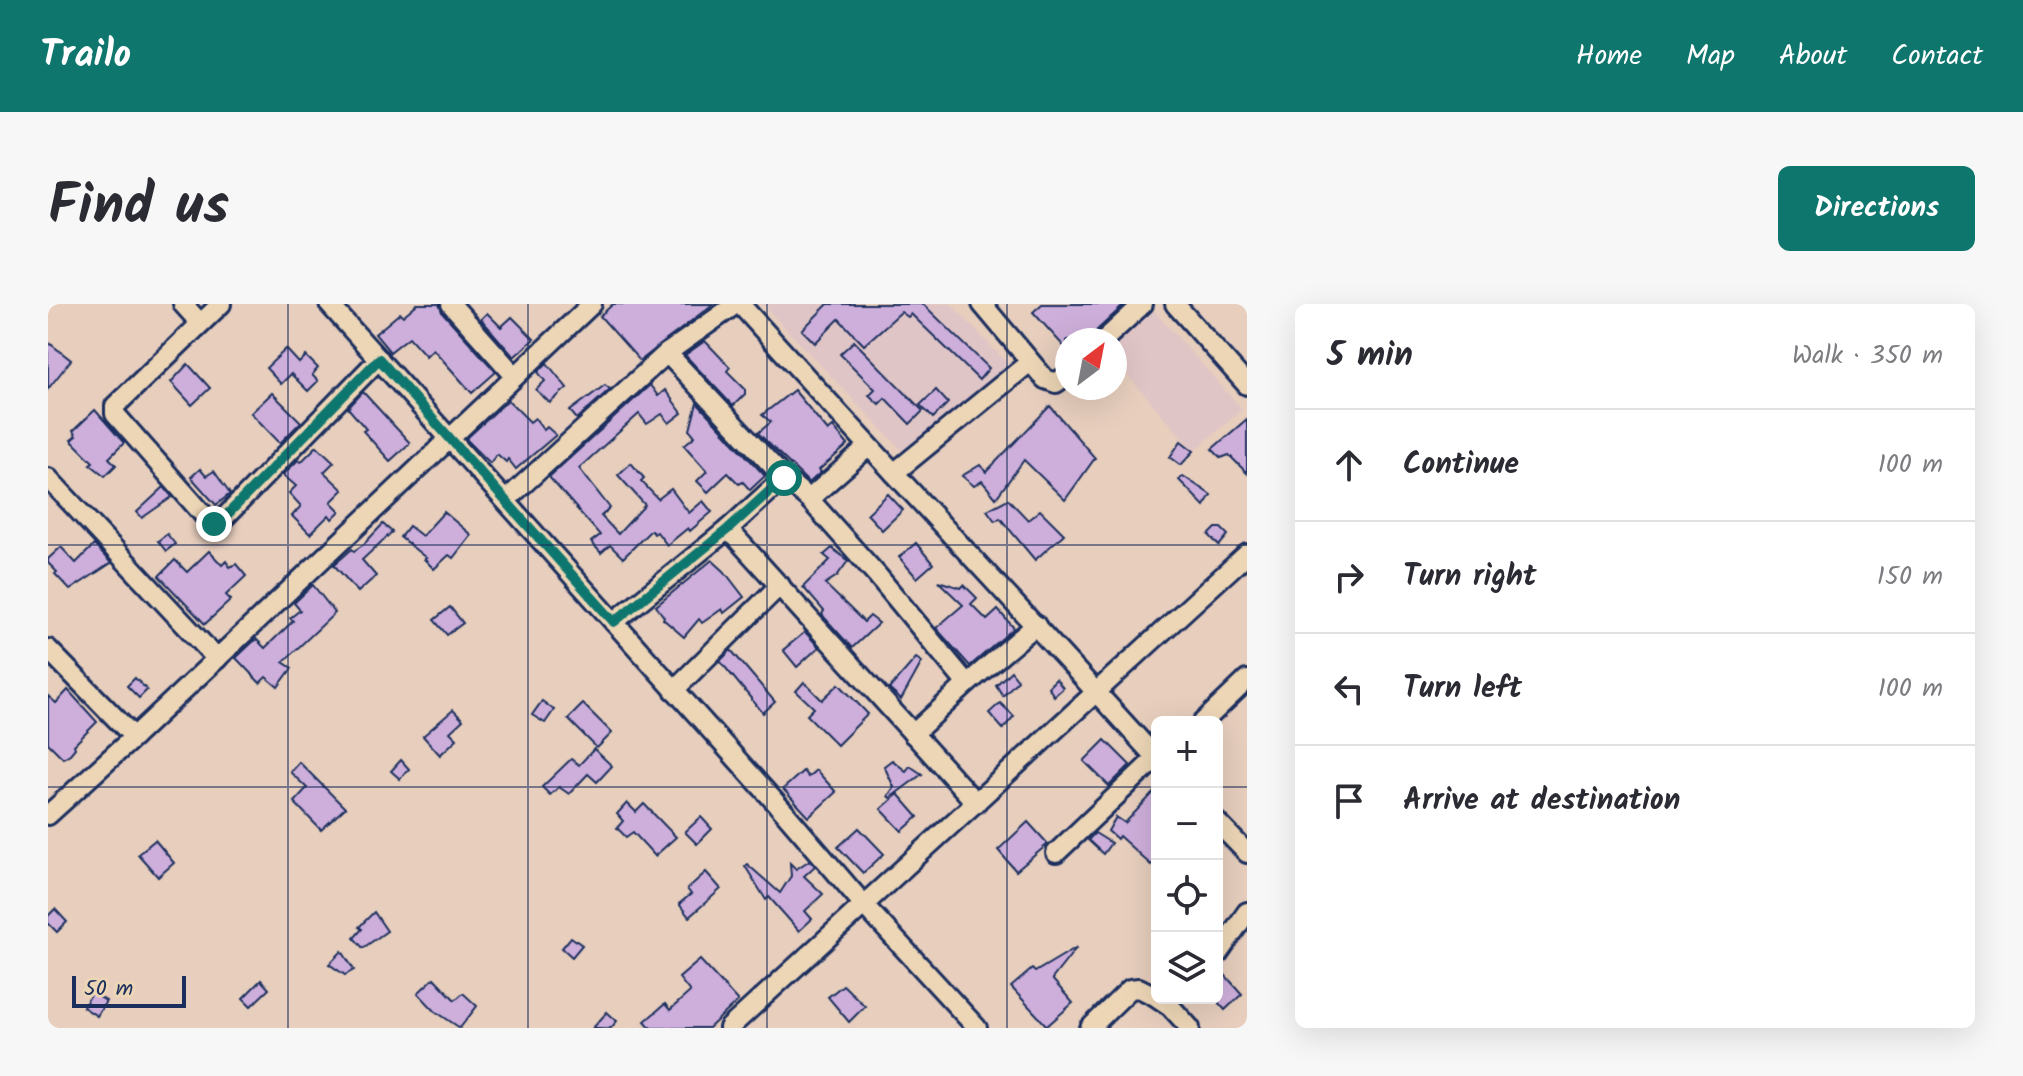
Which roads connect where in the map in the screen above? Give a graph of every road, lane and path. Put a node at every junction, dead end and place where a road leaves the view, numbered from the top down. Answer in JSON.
{"nodes":[{"id":1,"x":183,"y":304,"type":"edge"},
{"id":2,"x":221,"y":304,"type":"edge"},
{"id":3,"x":329,"y":304,"type":"edge"},
{"id":4,"x":451,"y":304,"type":"edge"},
{"id":5,"x":592,"y":304,"type":"edge"},
{"id":6,"x":738,"y":304,"type":"edge"},
{"id":7,"x":982,"y":304,"type":"edge"},
{"id":8,"x":1143,"y":304,"type":"edge"},
{"id":9,"x":1175,"y":304,"type":"edge"},
{"id":10,"x":200,"y":323,"type":"junction"},
{"id":11,"x":1117,"y":328,"type":"edge"},
{"id":12,"x":667,"y":353,"type":"junction"},
{"id":13,"x":379,"y":359,"type":"junction"},
{"id":14,"x":1030,"y":362,"type":"junction"},
{"id":15,"x":515,"y":376,"type":"junction"},
{"id":16,"x":1055,"y":383,"type":"edge"},
{"id":17,"x":1247,"y":385,"type":"edge"},
{"id":18,"x":450,"y":439,"type":"junction"},
{"id":19,"x":868,"y":447,"type":"junction"},
{"id":20,"x":894,"y":473,"type":"junction"},
{"id":21,"x":48,"y":478,"type":"edge"},
{"id":22,"x":784,"y":478,"type":"junction"},
{"id":23,"x":809,"y":499,"type":"junction"},
{"id":24,"x":506,"y":500,"type":"junction"},
{"id":25,"x":728,"y":529,"type":"junction"},
{"id":26,"x":1247,"y":554,"type":"edge"},
{"id":27,"x":780,"y":585,"type":"junction"},
{"id":28,"x":614,"y":622,"type":"junction"},
{"id":29,"x":1036,"y":625,"type":"junction"},
{"id":30,"x":48,"y":649,"type":"edge"},
{"id":31,"x":217,"y":659,"type":"junction"},
{"id":32,"x":1247,"y":680,"type":"edge"},
{"id":33,"x":967,"y":684,"type":"junction"},
{"id":34,"x":674,"y":690,"type":"junction"},
{"id":35,"x":1097,"y":693,"type":"junction"},
{"id":36,"x":1209,"y":716,"type":"edge"},
{"id":37,"x":913,"y":734,"type":"junction"},
{"id":38,"x":134,"y":737,"type":"junction"},
{"id":39,"x":1151,"y":752,"type":"edge"},
{"id":40,"x":1151,"y":763,"type":"edge"},
{"id":41,"x":976,"y":803,"type":"junction"},
{"id":42,"x":48,"y":815,"type":"edge"},
{"id":43,"x":1223,"y":828,"type":"edge"},
{"id":44,"x":1056,"y":853,"type":"dead end"},
{"id":45,"x":1247,"y":853,"type":"edge"},
{"id":46,"x":864,"y":905,"type":"junction"},
{"id":47,"x":1247,"y":912,"type":"edge"},
{"id":48,"x":1223,"y":946,"type":"edge"},
{"id":49,"x":1151,"y":993,"type":"edge"},
{"id":50,"x":1169,"y":1004,"type":"edge"},
{"id":51,"x":729,"y":1028,"type":"edge"},
{"id":52,"x":977,"y":1028,"type":"edge"},
{"id":53,"x":1090,"y":1028,"type":"edge"},
{"id":54,"x":1190,"y":1028,"type":"edge"}],
"edges":[{"from":1,"to":10,"type":"street"},
{"from":2,"to":10,"type":"street"},
{"from":3,"to":13,"type":"street"},
{"from":4,"to":15,"type":"street"},
{"from":5,"to":15,"type":"street"},
{"from":6,"to":12,"type":"street"},
{"from":6,"to":19,"type":"street"},
{"from":7,"to":14,"type":"street"},
{"from":8,"to":11,"type":"street"},
{"from":9,"to":17,"type":"street"},
{"from":10,"to":13,"type":"street"},
{"from":12,"to":22,"type":"street"},
{"from":12,"to":24,"type":"street"},
{"from":13,"to":18,"type":"street"},
{"from":14,"to":16,"type":"street"},
{"from":14,"to":20,"type":"street"},
{"from":15,"to":18,"type":"street"},
{"from":18,"to":24,"type":"street"},
{"from":18,"to":31,"type":"street"},
{"from":19,"to":20,"type":"street"},
{"from":19,"to":23,"type":"street"},
{"from":20,"to":29,"type":"street"},
{"from":21,"to":31,"type":"street"},
{"from":22,"to":23,"type":"street"},
{"from":22,"to":25,"type":"street"},
{"from":23,"to":33,"type":"street"},
{"from":24,"to":28,"type":"street"},
{"from":25,"to":27,"type":"street"},
{"from":25,"to":28,"type":"street"},
{"from":26,"to":35,"type":"street"},
{"from":27,"to":34,"type":"street"},
{"from":27,"to":37,"type":"street"},
{"from":28,"to":34,"type":"street"},
{"from":29,"to":33,"type":"street"},
{"from":29,"to":35,"type":"street"},
{"from":30,"to":38,"type":"street"},
{"from":31,"to":38,"type":"street"},
{"from":32,"to":36,"type":"street"},
{"from":33,"to":37,"type":"street"},
{"from":34,"to":46,"type":"street"},
{"from":35,"to":39,"type":"street"},
{"from":35,"to":41,"type":"street"},
{"from":37,"to":41,"type":"street"},
{"from":38,"to":42,"type":"street"},
{"from":40,"to":44,"type":"street"},
{"from":41,"to":46,"type":"street"},
{"from":43,"to":45,"type":"street"},
{"from":46,"to":51,"type":"street"},
{"from":46,"to":52,"type":"street"},
{"from":47,"to":48,"type":"street"},
{"from":49,"to":53,"type":"street"},
{"from":50,"to":54,"type":"street"}]}
